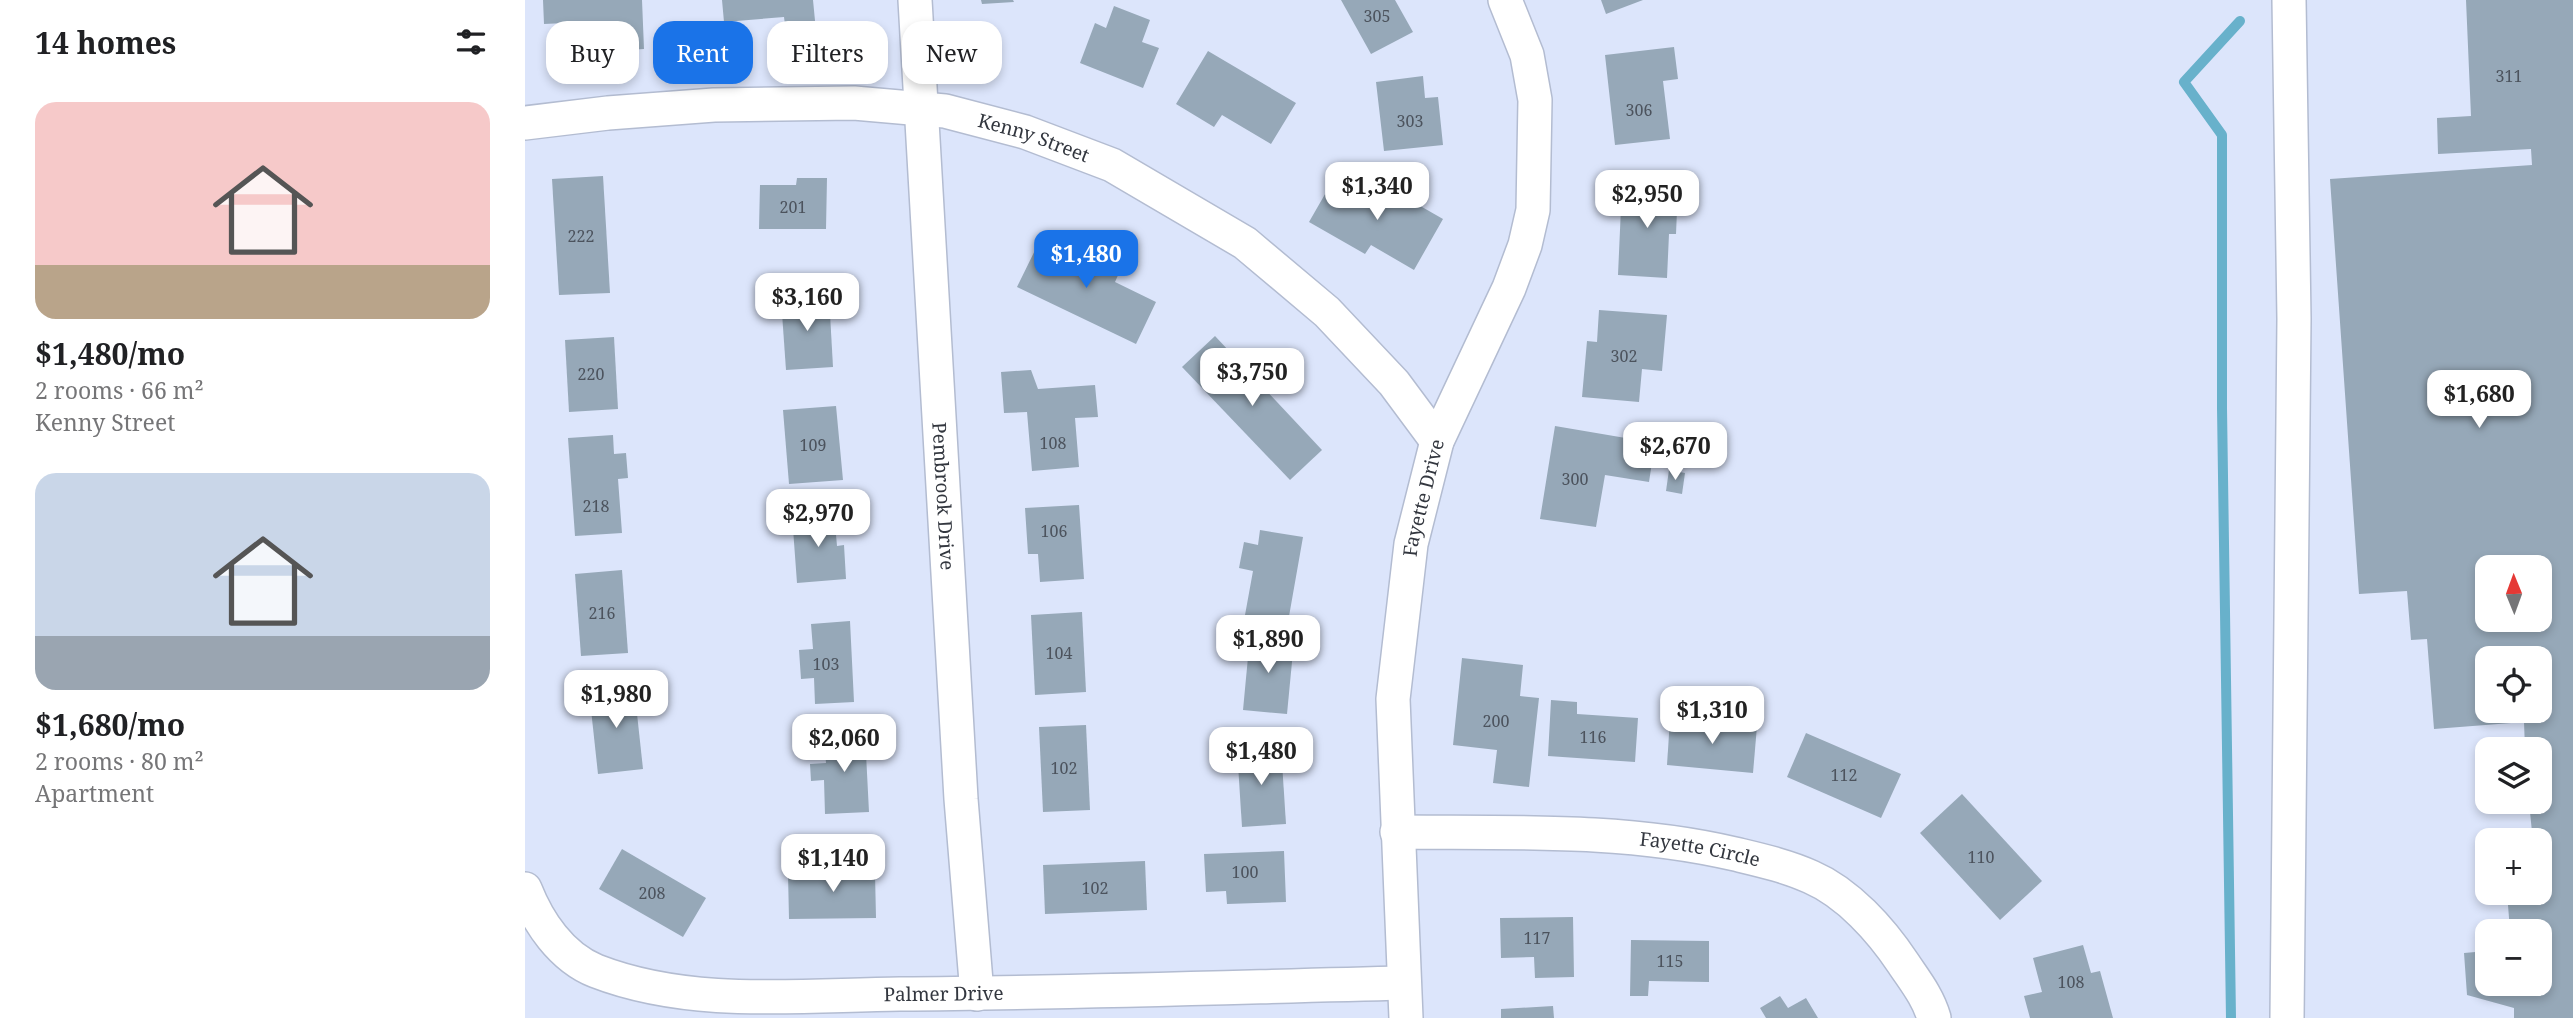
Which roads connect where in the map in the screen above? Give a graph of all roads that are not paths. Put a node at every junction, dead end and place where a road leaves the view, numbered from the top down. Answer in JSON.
{"nodes":[{"id":1,"x":915,"y":0,"type":"edge"},
{"id":2,"x":1505,"y":0,"type":"edge"},
{"id":3,"x":2289,"y":0,"type":"edge"},
{"id":4,"x":921,"y":108,"type":"junction"},
{"id":5,"x":525,"y":123,"type":"edge"},
{"id":6,"x":1437,"y":441,"type":"junction"},
{"id":7,"x":1397,"y":832,"type":"junction"},
{"id":8,"x":525,"y":889,"type":"edge"},
{"id":9,"x":1404,"y":984,"type":"junction"},
{"id":10,"x":977,"y":993,"type":"junction"},
{"id":11,"x":1406,"y":1018,"type":"edge"},
{"id":12,"x":1934,"y":1018,"type":"edge"},
{"id":13,"x":2287,"y":1018,"type":"edge"}],
"edges":[{"from":1,"to":4,"type":"street","name":"Pembrook Drive"},
{"from":2,"to":6,"type":"street","name":"Fayette Drive"},
{"from":3,"to":13,"type":"street"},
{"from":4,"to":5,"type":"street","name":"Kenny Street"},
{"from":4,"to":6,"type":"street","name":"Kenny Street"},
{"from":4,"to":10,"type":"street","name":"Pembrook Drive"},
{"from":6,"to":7,"type":"street","name":"Fayette Drive"},
{"from":7,"to":9,"type":"street","name":"Fayette Drive"},
{"from":7,"to":12,"type":"street","name":"Fayette Circle"},
{"from":8,"to":10,"type":"street","name":"Palmer Drive"},
{"from":9,"to":10,"type":"street","name":"Palmer Drive"},
{"from":9,"to":11,"type":"street","name":"Fayette Drive"}]}
